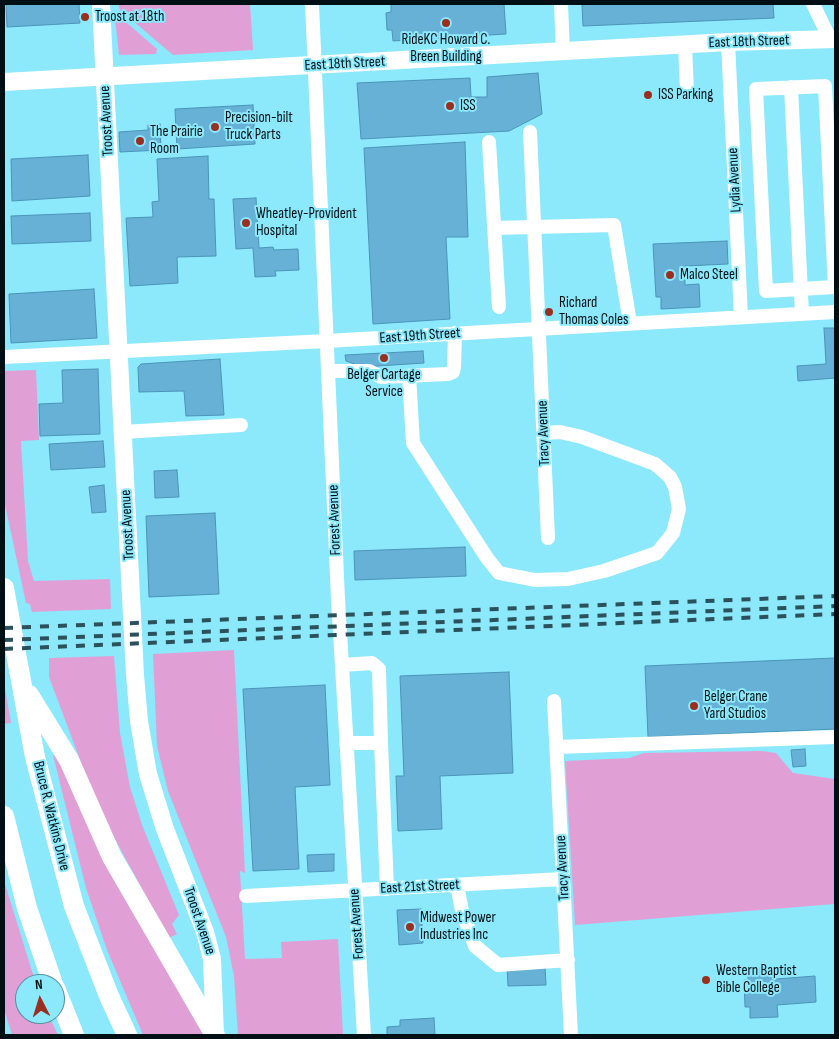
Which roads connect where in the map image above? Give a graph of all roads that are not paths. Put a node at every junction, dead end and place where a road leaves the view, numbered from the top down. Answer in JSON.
{"nodes":[{"id":1,"x":101,"y":4,"type":"edge"},
{"id":2,"x":312,"y":4,"type":"edge"},
{"id":3,"x":561,"y":4,"type":"edge"},
{"id":4,"x":813,"y":4,"type":"edge"},
{"id":5,"x":832,"y":39,"type":"edge"},
{"id":6,"x":728,"y":42,"type":"junction"},
{"id":7,"x":685,"y":45,"type":"junction"},
{"id":8,"x":563,"y":52,"type":"junction"},
{"id":9,"x":316,"y":65,"type":"junction"},
{"id":10,"x":105,"y":77,"type":"junction"},
{"id":11,"x":4,"y":82,"type":"edge"},
{"id":12,"x":791,"y":87,"type":"junction"},
{"id":13,"x":687,"y":91,"type":"dead end"},
{"id":14,"x":831,"y":107,"type":"edge"},
{"id":15,"x":530,"y":132,"type":"dead end"},
{"id":16,"x":489,"y":142,"type":"dead end"},
{"id":17,"x":535,"y":227,"type":"junction"},
{"id":18,"x":494,"y":228,"type":"junction"},
{"id":19,"x":800,"y":289,"type":"junction"},
{"id":20,"x":499,"y":307,"type":"dead end"},
{"id":21,"x":835,"y":312,"type":"edge"},
{"id":22,"x":802,"y":314,"type":"junction"},
{"id":23,"x":742,"y":317,"type":"junction"},
{"id":24,"x":630,"y":323,"type":"junction"},
{"id":25,"x":540,"y":328,"type":"junction"},
{"id":26,"x":455,"y":333,"type":"junction"},
{"id":27,"x":327,"y":342,"type":"junction"},
{"id":28,"x":119,"y":352,"type":"junction"},
{"id":29,"x":4,"y":357,"type":"edge"},
{"id":30,"x":328,"y":371,"type":"junction"},
{"id":31,"x":409,"y":376,"type":"junction"},
{"id":32,"x":241,"y":425,"type":"dead end"},
{"id":33,"x":123,"y":432,"type":"junction"},
{"id":34,"x":544,"y":433,"type":"junction"},
{"id":35,"x":548,"y":538,"type":"dead end"},
{"id":36,"x":6,"y":597,"type":"edge"},
{"id":37,"x":342,"y":665,"type":"junction"},
{"id":38,"x":21,"y":677,"type":"junction"},
{"id":39,"x":554,"y":701,"type":"dead end"},
{"id":40,"x":835,"y":737,"type":"edge"},
{"id":41,"x":346,"y":743,"type":"junction"},
{"id":42,"x":381,"y":743,"type":"junction"},
{"id":43,"x":557,"y":747,"type":"junction"},
{"id":44,"x":4,"y":816,"type":"edge"},
{"id":45,"x":564,"y":879,"type":"junction"},
{"id":46,"x":457,"y":885,"type":"junction"},
{"id":47,"x":387,"y":888,"type":"junction"},
{"id":48,"x":354,"y":890,"type":"junction"},
{"id":49,"x":246,"y":896,"type":"dead end"},
{"id":50,"x":568,"y":960,"type":"junction"},
{"id":51,"x":50,"y":974,"type":"edge"},
{"id":52,"x":65,"y":1013,"type":"edge"},
{"id":53,"x":74,"y":1035,"type":"edge"},
{"id":54,"x":127,"y":1035,"type":"edge"},
{"id":55,"x":215,"y":1035,"type":"edge"},
{"id":56,"x":364,"y":1035,"type":"edge"},
{"id":57,"x":571,"y":1035,"type":"edge"}],
"edges":[{"from":1,"to":10,"type":"main road","name":"Troost Avenue"},
{"from":2,"to":9,"type":"street","name":"Forest Avenue"},
{"from":3,"to":8,"type":"street"},
{"from":4,"to":5,"type":"street"},
{"from":5,"to":6,"type":"main road","name":"East 18th Street"},
{"from":6,"to":7,"type":"main road","name":"East 18th Street"},
{"from":6,"to":23,"type":"street","name":"Lydia Avenue"},
{"from":7,"to":8,"type":"main road","name":"East 18th Street"},
{"from":7,"to":13,"type":"street"},
{"from":8,"to":9,"type":"main road","name":"East 18th Street"},
{"from":9,"to":10,"type":"main road","name":"East 18th Street"},
{"from":9,"to":27,"type":"street","name":"Forest Avenue"},
{"from":10,"to":11,"type":"main road","name":"East 18th Street"},
{"from":10,"to":28,"type":"main road","name":"Troost Avenue"},
{"from":12,"to":14,"type":"street"},
{"from":12,"to":19,"type":"street"},
{"from":12,"to":19,"type":"street"},
{"from":14,"to":19,"type":"street"},
{"from":15,"to":17,"type":"street","name":"Tracy Avenue"},
{"from":16,"to":18,"type":"street"},
{"from":17,"to":18,"type":"street"},
{"from":17,"to":24,"type":"street"},
{"from":17,"to":25,"type":"street","name":"Tracy Avenue"},
{"from":18,"to":20,"type":"street"},
{"from":19,"to":22,"type":"street"},
{"from":21,"to":22,"type":"street","name":"East 19th Street"},
{"from":22,"to":23,"type":"street","name":"East 19th Street"},
{"from":23,"to":24,"type":"street","name":"East 19th Street"},
{"from":24,"to":25,"type":"street","name":"East 19th Street"},
{"from":25,"to":26,"type":"street","name":"East 19th Street"},
{"from":25,"to":34,"type":"street","name":"Tracy Avenue"},
{"from":26,"to":27,"type":"street","name":"East 19th Street"},
{"from":26,"to":31,"type":"street"},
{"from":27,"to":28,"type":"street","name":"East 19th Street"},
{"from":27,"to":30,"type":"street","name":"Forest Avenue"},
{"from":28,"to":29,"type":"street","name":"East 19th Street"},
{"from":28,"to":33,"type":"main road","name":"Troost Avenue"},
{"from":30,"to":31,"type":"street"},
{"from":30,"to":37,"type":"street","name":"Forest Avenue"},
{"from":31,"to":34,"type":"street"},
{"from":32,"to":33,"type":"street"},
{"from":33,"to":55,"type":"main road","name":"Troost Avenue"},
{"from":34,"to":35,"type":"street","name":"Tracy Avenue"},
{"from":36,"to":38,"type":"highway","name":"Bruce R. Watkins Drive"},
{"from":37,"to":41,"type":"street","name":"Forest Avenue"},
{"from":37,"to":42,"type":"street"},
{"from":38,"to":54,"type":"highway","name":"Bruce R. Watkins Drive"},
{"from":38,"to":55,"type":"highway"},
{"from":39,"to":43,"type":"street","name":"Tracy Avenue"},
{"from":40,"to":43,"type":"street"},
{"from":41,"to":42,"type":"street"},
{"from":41,"to":48,"type":"street","name":"Forest Avenue"},
{"from":42,"to":47,"type":"street"},
{"from":43,"to":45,"type":"street","name":"Tracy Avenue"},
{"from":44,"to":51,"type":"highway"},
{"from":45,"to":46,"type":"street","name":"East 21st Street"},
{"from":45,"to":50,"type":"street","name":"Tracy Avenue"},
{"from":46,"to":47,"type":"street","name":"East 21st Street"},
{"from":46,"to":50,"type":"street"},
{"from":47,"to":48,"type":"street","name":"East 21st Street"},
{"from":48,"to":49,"type":"street","name":"East 21st Street"},
{"from":48,"to":56,"type":"street","name":"Forest Avenue"},
{"from":50,"to":57,"type":"street","name":"Tracy Avenue"},
{"from":52,"to":53,"type":"highway"}]}
